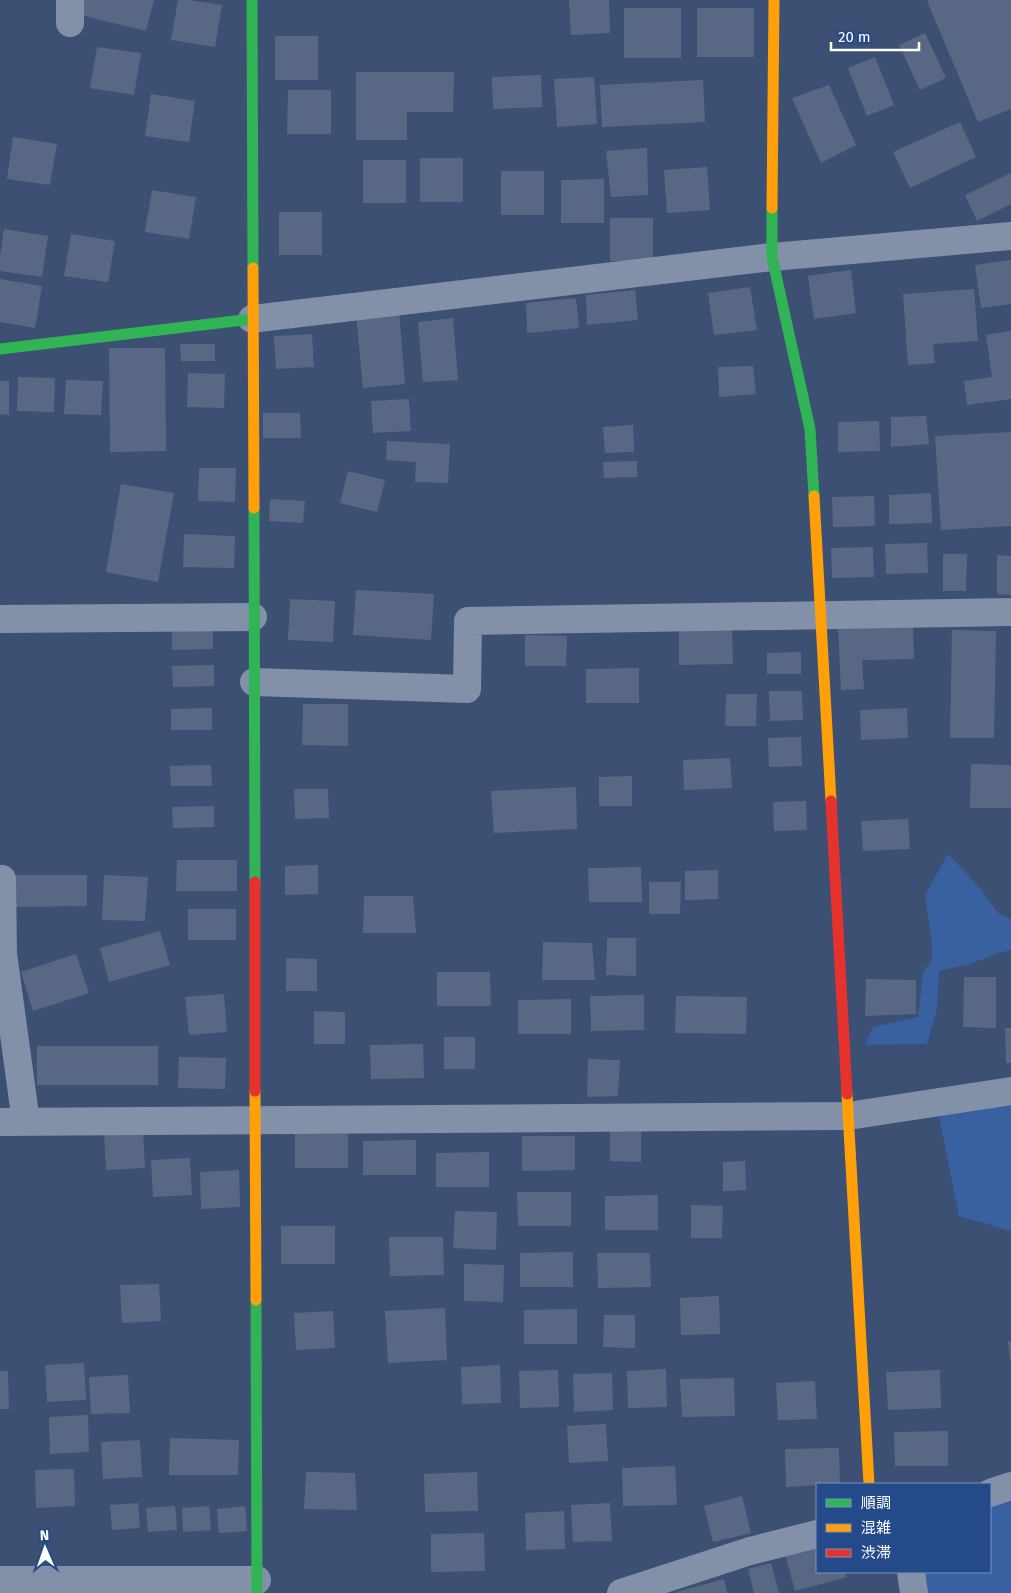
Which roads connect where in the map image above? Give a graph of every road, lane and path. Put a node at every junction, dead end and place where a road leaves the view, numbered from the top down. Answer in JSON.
{"nodes":[{"id":1,"x":252,"y":0,"type":"edge"},
{"id":2,"x":774,"y":0,"type":"edge"},
{"id":3,"x":1011,"y":236,"type":"edge"},
{"id":4,"x":772,"y":257,"type":"junction"},
{"id":5,"x":252,"y":319,"type":"junction"},
{"id":6,"x":0,"y":349,"type":"edge"},
{"id":7,"x":1011,"y":612,"type":"edge"},
{"id":8,"x":820,"y":615,"type":"junction"},
{"id":9,"x":253,"y":617,"type":"junction"},
{"id":10,"x":0,"y":619,"type":"edge"},
{"id":11,"x":254,"y":682,"type":"junction"},
{"id":12,"x":2,"y":879,"type":"dead end"},
{"id":13,"x":1011,"y":1090,"type":"edge"},
{"id":14,"x":848,"y":1116,"type":"junction"},
{"id":15,"x":255,"y":1120,"type":"junction"},
{"id":16,"x":13,"y":1122,"type":"edge"},
{"id":17,"x":869,"y":1483,"type":"edge"},
{"id":18,"x":1011,"y":1486,"type":"edge"},
{"id":19,"x":991,"y":1493,"type":"edge"},
{"id":20,"x":816,"y":1534,"type":"edge"},
{"id":21,"x":911,"y":1573,"type":"edge"},
{"id":22,"x":0,"y":1580,"type":"edge"},
{"id":23,"x":257,"y":1586,"type":"edge"},
{"id":24,"x":621,"y":1593,"type":"edge"},
{"id":25,"x":914,"y":1593,"type":"edge"}],
"edges":[{"from":1,"to":5,"type":"street"},
{"from":2,"to":4,"type":"street"},
{"from":3,"to":4,"type":"street"},
{"from":4,"to":5,"type":"street"},
{"from":4,"to":8,"type":"street"},
{"from":5,"to":6,"type":"street"},
{"from":5,"to":9,"type":"street"},
{"from":7,"to":8,"type":"street"},
{"from":8,"to":11,"type":"street"},
{"from":8,"to":14,"type":"street"},
{"from":9,"to":10,"type":"street"},
{"from":9,"to":11,"type":"street"},
{"from":11,"to":15,"type":"street"},
{"from":12,"to":16,"type":"street"},
{"from":13,"to":14,"type":"street"},
{"from":14,"to":15,"type":"street"},
{"from":14,"to":17,"type":"street"},
{"from":15,"to":16,"type":"street"},
{"from":15,"to":23,"type":"street"},
{"from":18,"to":19,"type":"street"},
{"from":20,"to":24,"type":"street"},
{"from":21,"to":25,"type":"street"},
{"from":22,"to":23,"type":"street"}]}
